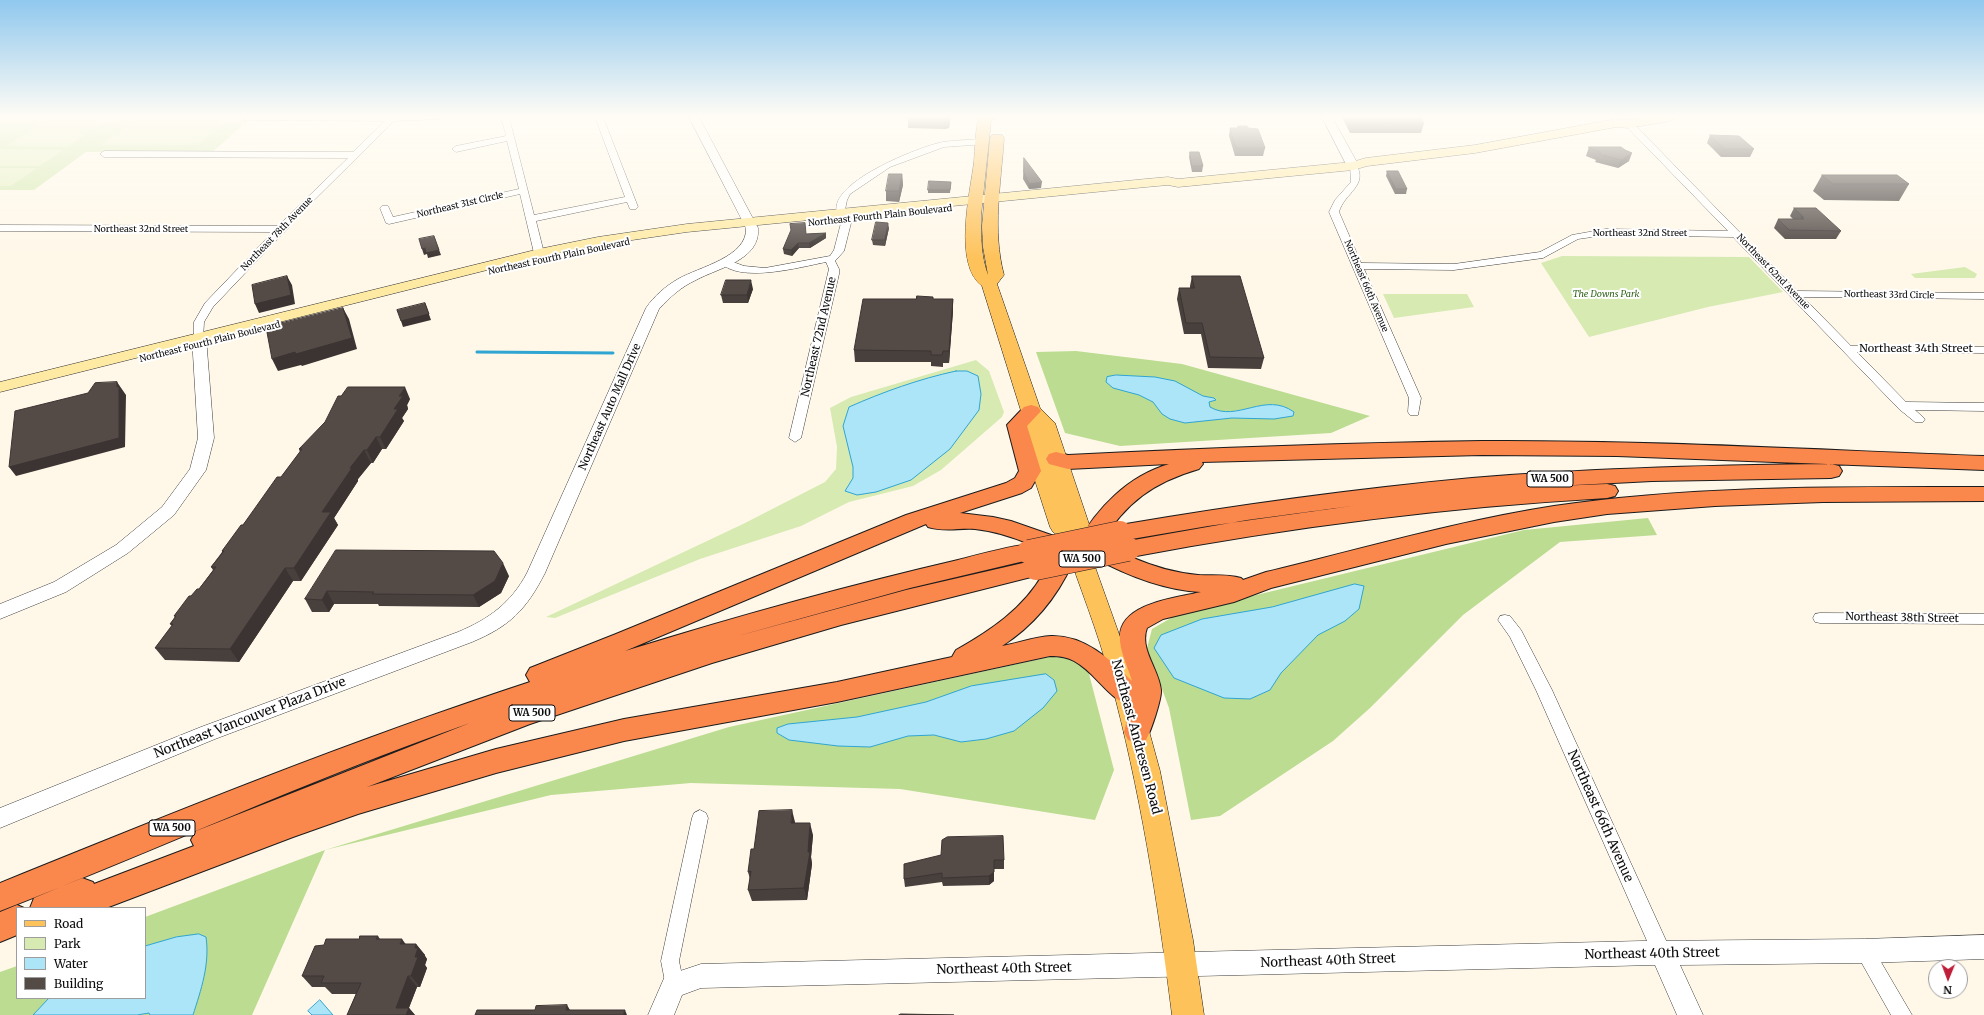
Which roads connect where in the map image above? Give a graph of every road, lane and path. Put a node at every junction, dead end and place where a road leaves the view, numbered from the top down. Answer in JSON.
{"nodes":[{"id":1,"x":345,"y":164,"type":"edge"},
{"id":2,"x":516,"y":164,"type":"edge"},
{"id":3,"x":617,"y":164,"type":"edge"},
{"id":4,"x":719,"y":164,"type":"edge"},
{"id":5,"x":889,"y":164,"type":"edge"},
{"id":6,"x":983,"y":164,"type":"edge"},
{"id":7,"x":994,"y":164,"type":"edge"},
{"id":8,"x":1396,"y":164,"type":"edge"},
{"id":9,"x":1668,"y":164,"type":"edge"},
{"id":10,"x":1353,"y":166,"type":"junction"},
{"id":11,"x":523,"y":191,"type":"junction"},
{"id":12,"x":984,"y":202,"type":"junction"},
{"id":13,"x":385,"y":208,"type":"dead end"},
{"id":14,"x":844,"y":216,"type":"junction"},
{"id":15,"x":530,"y":219,"type":"junction"},
{"id":16,"x":750,"y":225,"type":"junction"},
{"id":17,"x":0,"y":228,"type":"edge"},
{"id":18,"x":283,"y":229,"type":"junction"},
{"id":19,"x":1736,"y":234,"type":"junction"},
{"id":20,"x":539,"y":253,"type":"junction"},
{"id":21,"x":828,"y":259,"type":"junction"},
{"id":22,"x":725,"y":262,"type":"junction"},
{"id":23,"x":1358,"y":266,"type":"junction"},
{"id":24,"x":449,"y":281,"type":"junction"},
{"id":25,"x":1794,"y":294,"type":"junction"},
{"id":26,"x":1984,"y":296,"type":"edge"},
{"id":27,"x":200,"y":341,"type":"junction"},
{"id":28,"x":1847,"y":349,"type":"junction"},
{"id":29,"x":1984,"y":350,"type":"edge"},
{"id":30,"x":0,"y":387,"type":"edge"},
{"id":31,"x":0,"y":396,"type":"edge"},
{"id":32,"x":1903,"y":406,"type":"junction"},
{"id":33,"x":1984,"y":406,"type":"edge"},
{"id":34,"x":1032,"y":411,"type":"junction"},
{"id":35,"x":1414,"y":412,"type":"dead end"},
{"id":36,"x":1918,"y":419,"type":"dead end"},
{"id":37,"x":795,"y":438,"type":"dead end"},
{"id":38,"x":1235,"y":456,"type":"junction"},
{"id":39,"x":1056,"y":459,"type":"junction"},
{"id":40,"x":1984,"y":463,"type":"edge"},
{"id":41,"x":1984,"y":472,"type":"edge"},
{"id":42,"x":1984,"y":486,"type":"edge"},
{"id":43,"x":1984,"y":494,"type":"edge"},
{"id":44,"x":875,"y":538,"type":"junction"},
{"id":45,"x":1124,"y":541,"type":"junction"},
{"id":46,"x":1077,"y":547,"type":"junction"},
{"id":47,"x":1033,"y":560,"type":"junction"},
{"id":48,"x":1266,"y":581,"type":"junction"},
{"id":49,"x":0,"y":612,"type":"edge"},
{"id":50,"x":1820,"y":618,"type":"dead end"},
{"id":51,"x":1984,"y":619,"type":"edge"},
{"id":52,"x":500,"y":620,"type":"joint"},
{"id":53,"x":1505,"y":620,"type":"dead end"},
{"id":54,"x":941,"y":668,"type":"junction"},
{"id":55,"x":1127,"y":692,"type":"junction"},
{"id":56,"x":1137,"y":732,"type":"junction"},
{"id":57,"x":343,"y":759,"type":"junction"},
{"id":58,"x":0,"y":818,"type":"edge"},
{"id":59,"x":700,"y":818,"type":"dead end"},
{"id":60,"x":0,"y":897,"type":"edge"},
{"id":61,"x":47,"y":907,"type":"edge"},
{"id":62,"x":73,"y":907,"type":"edge"},
{"id":63,"x":16,"y":920,"type":"edge"},
{"id":64,"x":16,"y":926,"type":"edge"},
{"id":65,"x":0,"y":927,"type":"edge"},
{"id":66,"x":0,"y":930,"type":"edge"},
{"id":67,"x":1984,"y":947,"type":"edge"},
{"id":68,"x":1864,"y":951,"type":"junction"},
{"id":69,"x":1662,"y":953,"type":"junction"},
{"id":70,"x":1182,"y":965,"type":"junction"},
{"id":71,"x":674,"y":984,"type":"junction"},
{"id":72,"x":661,"y":1015,"type":"edge"},
{"id":73,"x":1188,"y":1015,"type":"edge"},
{"id":74,"x":1690,"y":1015,"type":"edge"},
{"id":75,"x":1902,"y":1015,"type":"edge"}],
"edges":[{"from":1,"to":18,"type":"street","name":"Northeast 78th Avenue"},
{"from":2,"to":11,"type":"street"},
{"from":3,"to":15,"type":"street"},
{"from":4,"to":16,"type":"street"},
{"from":5,"to":14,"type":"street","name":"Northeast 72nd Avenue"},
{"from":6,"to":12,"type":"main road","name":"Northeast Andresen Road"},
{"from":7,"to":12,"type":"main road","name":"Northeast Andresen Road"},
{"from":8,"to":10,"type":"main road","name":"Northeast Fourth Plain Boulevard"},
{"from":9,"to":19,"type":"street","name":"Northeast 62nd Avenue"},
{"from":10,"to":12,"type":"main road","name":"Northeast Fourth Plain Boulevard"},
{"from":10,"to":23,"type":"street","name":"Northeast 66th Avenue"},
{"from":11,"to":13,"type":"street","name":"Northeast 31st Circle"},
{"from":11,"to":15,"type":"street"},
{"from":12,"to":14,"type":"main road","name":"Northeast Fourth Plain Boulevard"},
{"from":12,"to":34,"type":"main road","name":"Northeast Andresen Road"},
{"from":14,"to":16,"type":"main road","name":"Northeast Fourth Plain Boulevard"},
{"from":14,"to":21,"type":"street","name":"Northeast 72nd Avenue"},
{"from":15,"to":20,"type":"street"},
{"from":16,"to":20,"type":"main road","name":"Northeast Fourth Plain Boulevard"},
{"from":16,"to":22,"type":"street","name":"Northeast Auto Mall Drive"},
{"from":16,"to":24,"type":"main road","name":"Northeast Fourth Plain Boulevard"},
{"from":17,"to":18,"type":"street","name":"Northeast 32nd Street"},
{"from":18,"to":27,"type":"street","name":"Northeast 78th Avenue"},
{"from":19,"to":23,"type":"street","name":"Northeast 32nd Street"},
{"from":19,"to":25,"type":"street","name":"Northeast 62nd Avenue"},
{"from":20,"to":24,"type":"main road"},
{"from":20,"to":27,"type":"main road","name":"Northeast Fourth Plain Boulevard"},
{"from":21,"to":22,"type":"street"},
{"from":21,"to":37,"type":"street","name":"Northeast 72nd Avenue"},
{"from":22,"to":52,"type":"street","name":"Northeast Auto Mall Drive"},
{"from":23,"to":35,"type":"street","name":"Northeast 66th Avenue"},
{"from":24,"to":27,"type":"main road","name":"Northeast Fourth Plain Boulevard"},
{"from":25,"to":26,"type":"street","name":"Northeast 33rd Circle"},
{"from":25,"to":28,"type":"street","name":"Northeast 62nd Avenue"},
{"from":27,"to":30,"type":"main road","name":"Northeast Fourth Plain Boulevard"},
{"from":27,"to":31,"type":"main road","name":"Northeast Fourth Plain Boulevard"},
{"from":27,"to":49,"type":"street"},
{"from":28,"to":29,"type":"street","name":"Northeast 34th Street"},
{"from":28,"to":32,"type":"street","name":"Northeast 62nd Avenue"},
{"from":32,"to":33,"type":"street"},
{"from":32,"to":36,"type":"street","name":"Northeast 62nd Avenue"},
{"from":34,"to":39,"type":"main road","name":"Northeast Andresen Road"},
{"from":34,"to":44,"type":"highway"},
{"from":34,"to":46,"type":"main road","name":"Northeast Andresen Road"},
{"from":38,"to":39,"type":"highway"},
{"from":38,"to":40,"type":"highway"},
{"from":38,"to":46,"type":"highway"},
{"from":39,"to":46,"type":"main road","name":"Northeast Andresen Road"},
{"from":41,"to":45,"type":"highway","number":"WA 500"},
{"from":42,"to":45,"type":"highway","number":"WA 500"},
{"from":43,"to":48,"type":"highway"},
{"from":44,"to":46,"type":"highway"},
{"from":44,"to":57,"type":"highway"},
{"from":45,"to":47,"type":"highway","number":"WA 500","bridge":true},
{"from":46,"to":48,"type":"highway"},
{"from":46,"to":54,"type":"highway"},
{"from":46,"to":55,"type":"main road","name":"Northeast Andresen Road"},
{"from":47,"to":57,"type":"highway","number":"WA 500"},
{"from":47,"to":61,"type":"highway","number":"WA 500"},
{"from":48,"to":56,"type":"highway"},
{"from":50,"to":51,"type":"street","name":"Northeast 38th Street"},
{"from":52,"to":58,"type":"street","name":"Northeast Vancouver Plaza Drive"},
{"from":53,"to":69,"type":"street","name":"Northeast 66th Avenue"},
{"from":54,"to":55,"type":"highway"},
{"from":54,"to":62,"type":"highway"},
{"from":55,"to":56,"type":"main road","name":"Northeast Andresen Road"},
{"from":56,"to":70,"type":"main road","name":"Northeast Andresen Road"},
{"from":57,"to":60,"type":"highway","number":"WA 500"},
{"from":59,"to":71,"type":"street"},
{"from":63,"to":65,"type":"highway"},
{"from":64,"to":66,"type":"highway"},
{"from":67,"to":68,"type":"street","name":"Northeast 40th Street"},
{"from":68,"to":69,"type":"street","name":"Northeast 40th Street"},
{"from":68,"to":75,"type":"street"},
{"from":69,"to":70,"type":"street","name":"Northeast 40th Street"},
{"from":69,"to":74,"type":"street","name":"Northeast 66th Avenue"},
{"from":70,"to":71,"type":"street","name":"Northeast 40th Street"},
{"from":70,"to":73,"type":"main road","name":"Northeast Andresen Road"},
{"from":71,"to":72,"type":"street"}]}
